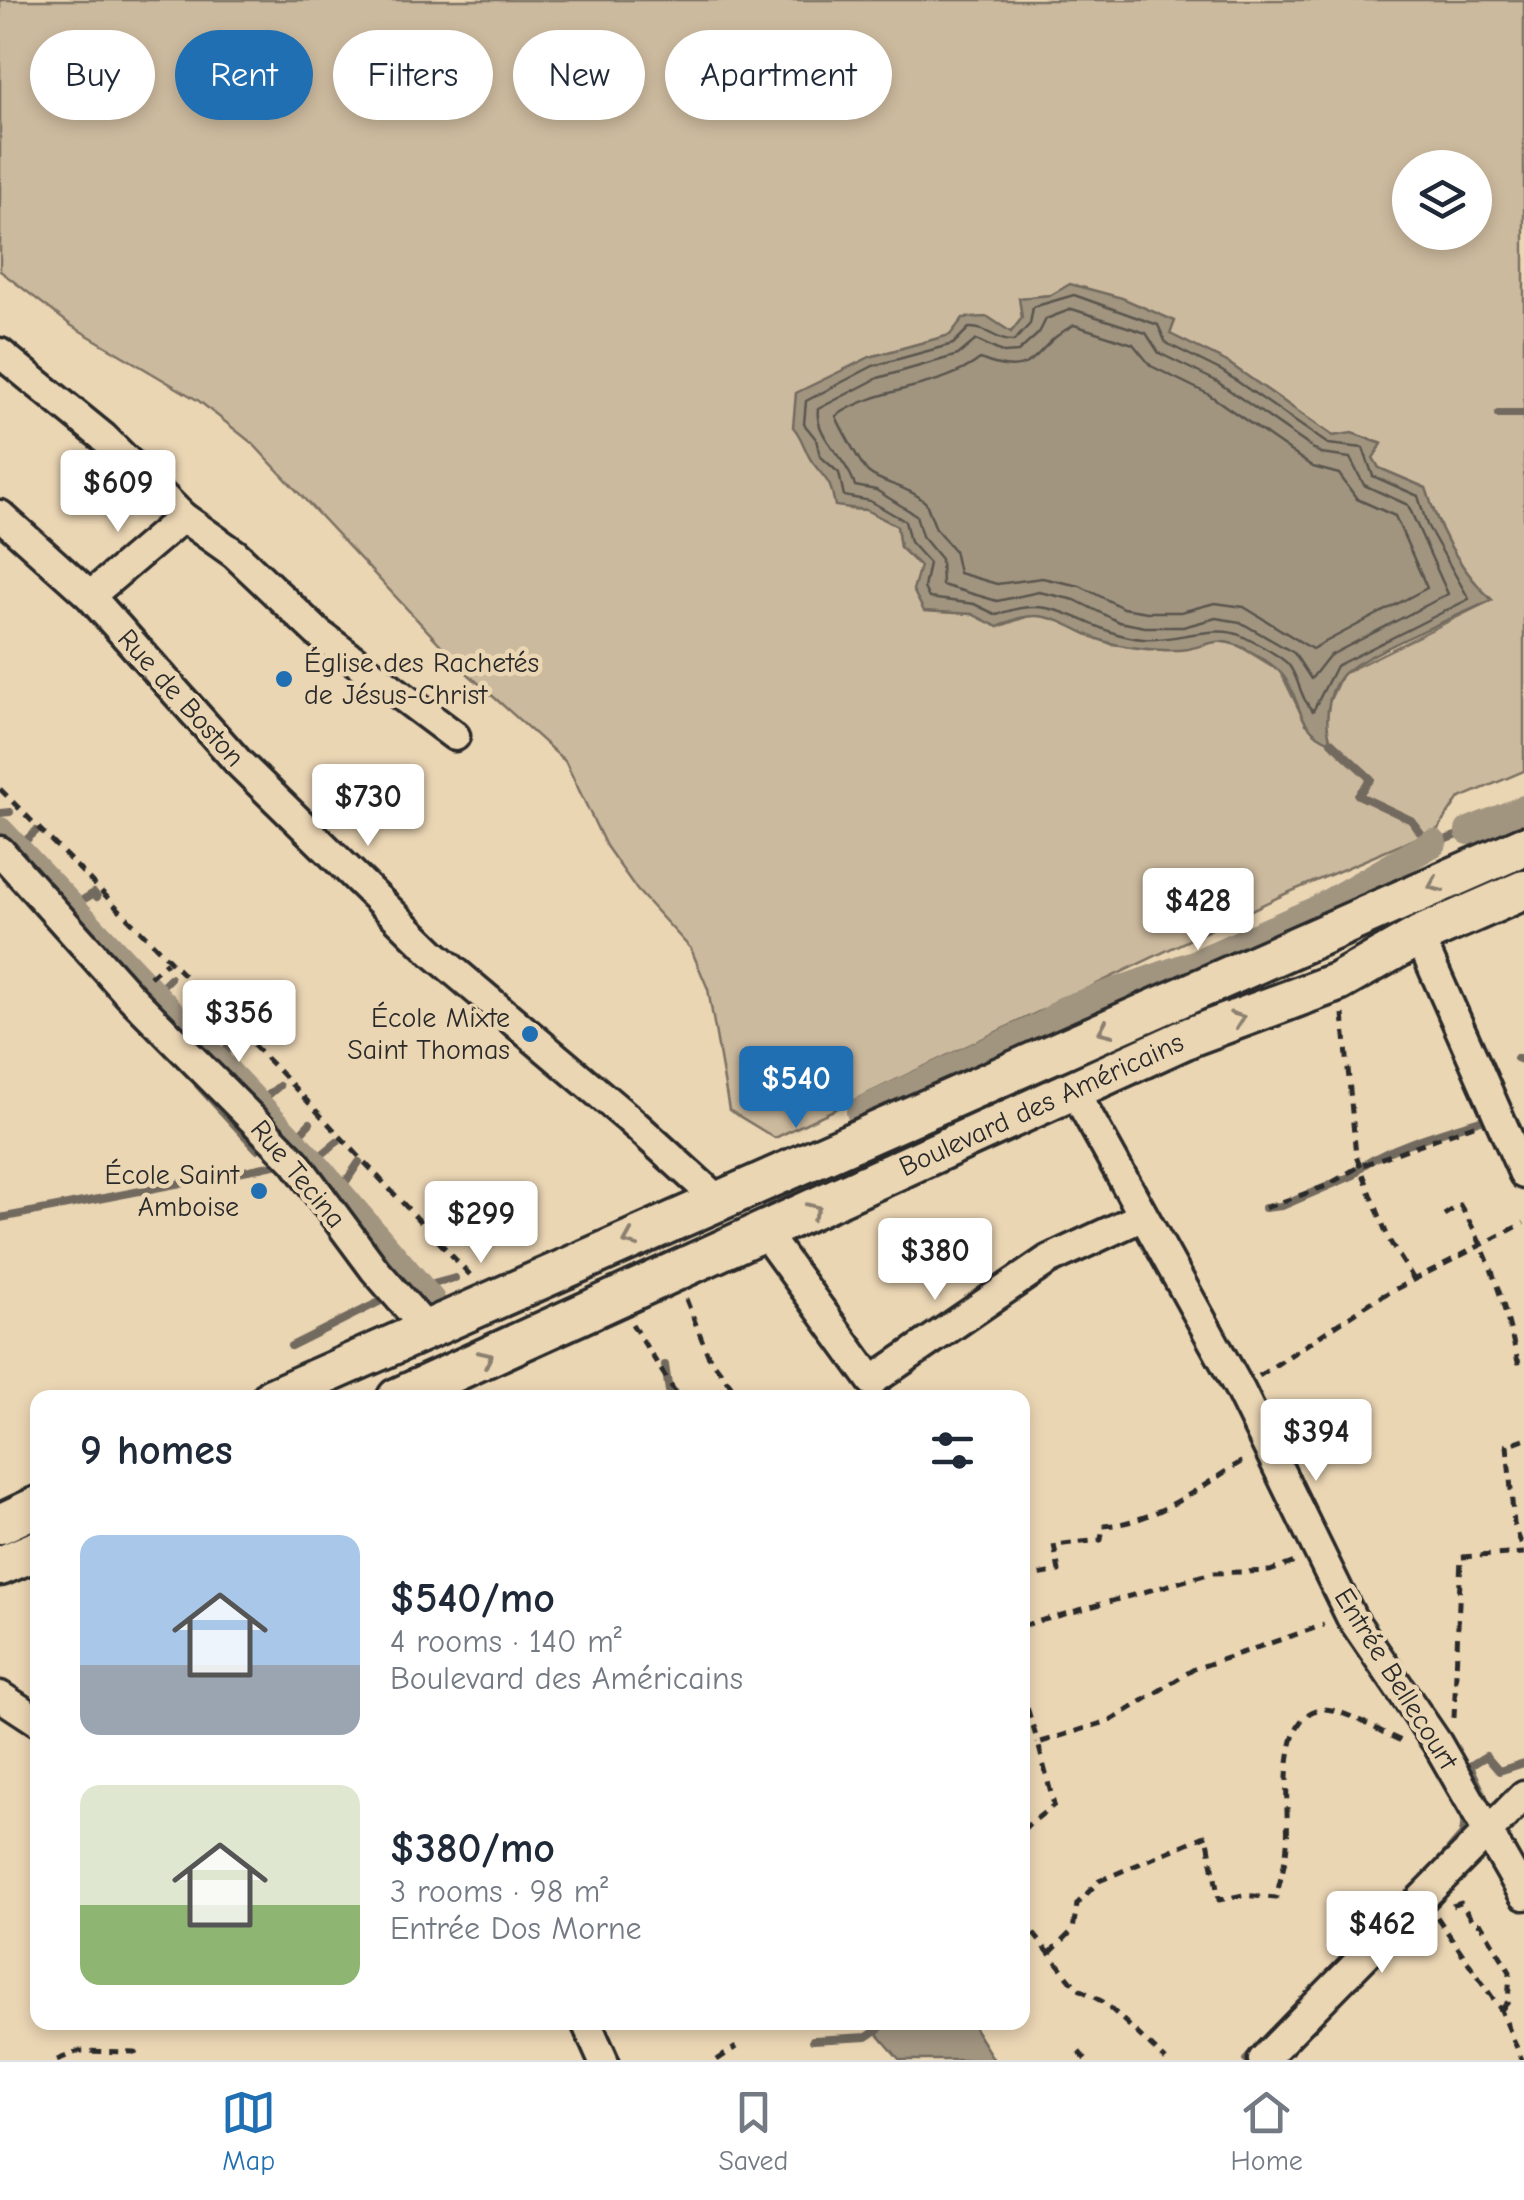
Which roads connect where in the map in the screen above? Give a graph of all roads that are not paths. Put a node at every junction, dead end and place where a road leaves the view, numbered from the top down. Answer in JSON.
{"nodes":[{"id":1,"x":0,"y":353,"type":"edge"},
{"id":2,"x":0,"y":515,"type":"edge"},
{"id":3,"x":183,"y":517,"type":"junction"},
{"id":4,"x":90,"y":596,"type":"junction"},
{"id":5,"x":455,"y":736,"type":"dead end"},
{"id":6,"x":1524,"y":846,"type":"edge"},
{"id":7,"x":0,"y":851,"type":"edge"},
{"id":8,"x":1524,"y":890,"type":"edge"},
{"id":9,"x":1419,"y":936,"type":"junction"},
{"id":10,"x":1074,"y":1090,"type":"junction"},
{"id":11,"x":1524,"y":1174,"type":"edge"},
{"id":12,"x":720,"y":1202,"type":"junction"},
{"id":13,"x":1141,"y":1216,"type":"junction"},
{"id":14,"x":764,"y":1232,"type":"junction"},
{"id":15,"x":426,"y":1326,"type":"junction"},
{"id":16,"x":289,"y":1390,"type":"edge"},
{"id":17,"x":425,"y":1390,"type":"edge"},
{"id":18,"x":30,"y":1510,"type":"edge"},
{"id":19,"x":0,"y":1524,"type":"edge"},
{"id":20,"x":30,"y":1553,"type":"edge"},
{"id":21,"x":0,"y":1566,"type":"edge"},
{"id":22,"x":0,"y":1696,"type":"edge"},
{"id":23,"x":30,"y":1716,"type":"edge"},
{"id":24,"x":1524,"y":1795,"type":"edge"},
{"id":25,"x":1490,"y":1830,"type":"junction"},
{"id":26,"x":1524,"y":1895,"type":"edge"},
{"id":27,"x":590,"y":2030,"type":"edge"},
{"id":28,"x":604,"y":2060,"type":"edge"},
{"id":29,"x":1262,"y":2060,"type":"edge"}],
"edges":[{"from":1,"to":3,"type":"street"},
{"from":2,"to":4,"type":"street","name":"Rue de Boston"},
{"from":3,"to":4,"type":"street"},
{"from":3,"to":5,"type":"street"},
{"from":4,"to":12,"type":"street","name":"Rue de Boston"},
{"from":6,"to":12,"type":"main road","name":"Boulevard des Américains","one_way":true},
{"from":7,"to":15,"type":"street","name":"Rue Tecina"},
{"from":8,"to":9,"type":"main road","name":"Boulevard des Américains"},
{"from":10,"to":9,"type":"main road","name":"Boulevard des Américains","one_way":true},
{"from":9,"to":11,"type":"street"},
{"from":10,"to":13,"type":"street","name":"Entrée Bellecourt"},
{"from":14,"to":10,"type":"main road","name":"Boulevard des Américains","one_way":true},
{"from":12,"to":15,"type":"main road","name":"Boulevard des Américains","one_way":true},
{"from":13,"to":14,"type":"street"},
{"from":13,"to":25,"type":"street","name":"Entrée Bellecourt"},
{"from":17,"to":14,"type":"main road","name":"Boulevard des Américains","one_way":true},
{"from":15,"to":16,"type":"main road","name":"Boulevard des Américains"},
{"from":18,"to":19,"type":"main road"},
{"from":20,"to":21,"type":"main road"},
{"from":22,"to":23,"type":"street"},
{"from":24,"to":25,"type":"street"},
{"from":25,"to":26,"type":"street","name":"Entrée Bellecourt"},
{"from":25,"to":29,"type":"street"},
{"from":27,"to":28,"type":"street"}]}
